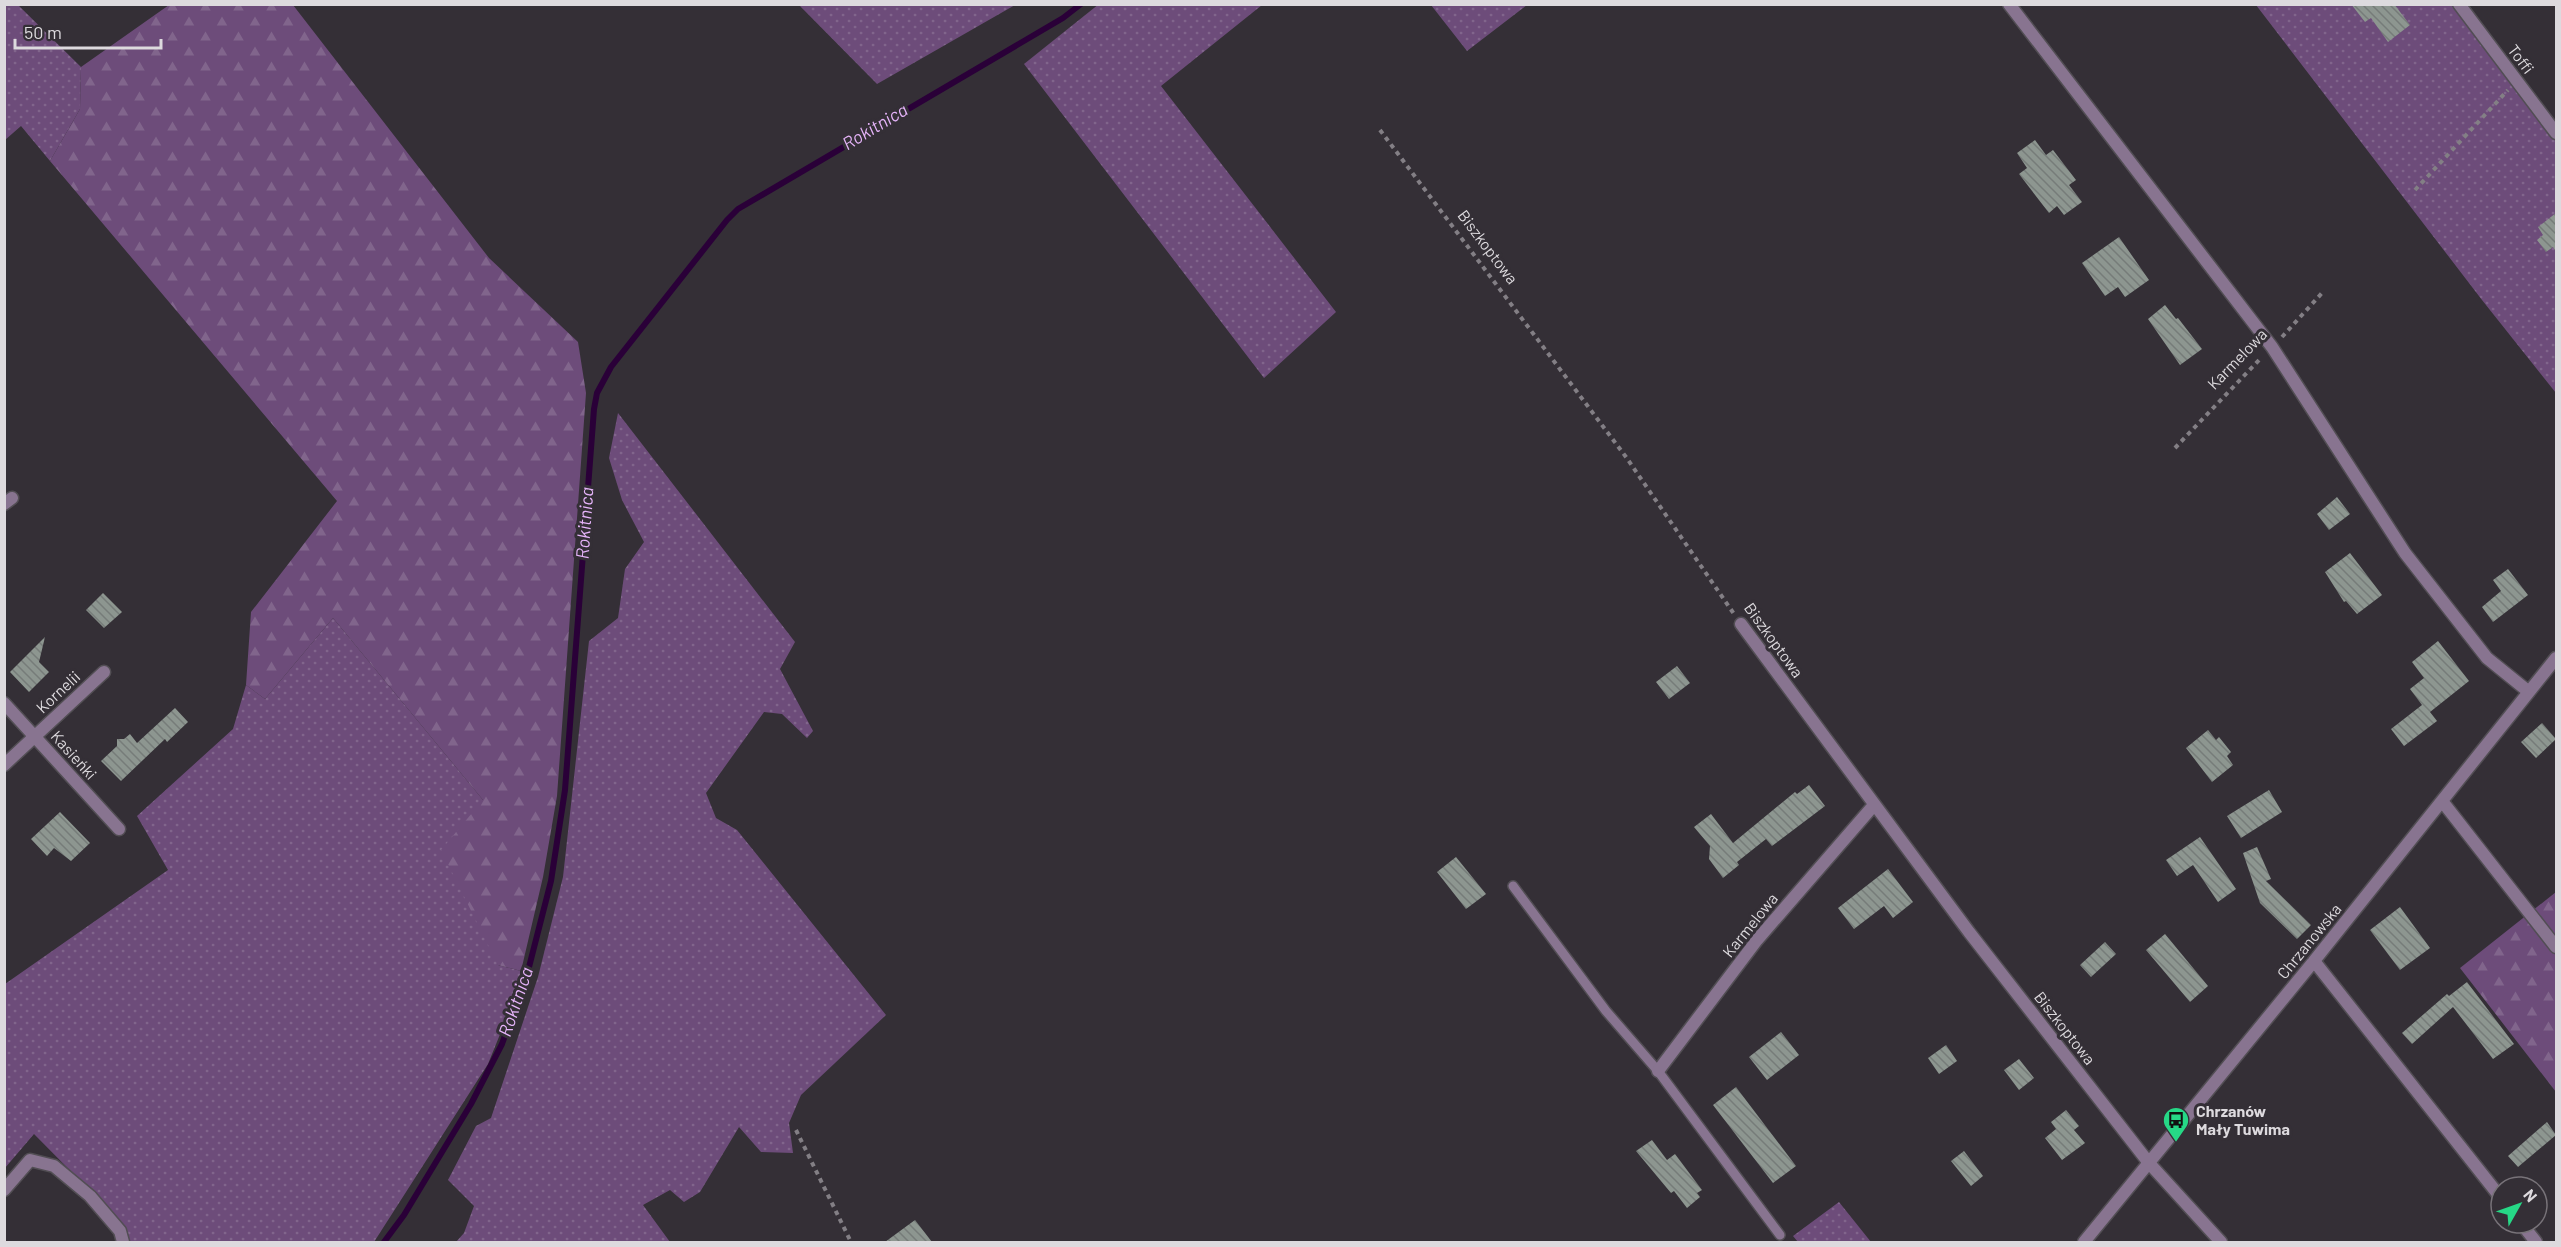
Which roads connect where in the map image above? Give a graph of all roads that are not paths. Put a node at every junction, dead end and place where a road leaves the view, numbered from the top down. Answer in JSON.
{"nodes":[{"id":1,"x":2008,"y":4,"type":"edge"},
{"id":2,"x":2459,"y":4,"type":"edge"},
{"id":3,"x":2556,"y":133,"type":"edge"},
{"id":4,"x":1741,"y":624,"type":"road end"},
{"id":5,"x":2556,"y":657,"type":"edge"},
{"id":6,"x":104,"y":672,"type":"dead end"},
{"id":7,"x":2529,"y":692,"type":"junction"},
{"id":8,"x":4,"y":703,"type":"edge"},
{"id":9,"x":34,"y":736,"type":"junction"},
{"id":10,"x":4,"y":765,"type":"edge"},
{"id":11,"x":2442,"y":801,"type":"junction"},
{"id":12,"x":1874,"y":805,"type":"junction"},
{"id":13,"x":119,"y":830,"type":"dead end"},
{"id":14,"x":1513,"y":886,"type":"dead end"},
{"id":15,"x":2556,"y":947,"type":"edge"},
{"id":16,"x":2314,"y":961,"type":"junction"},
{"id":17,"x":1658,"y":1071,"type":"junction"},
{"id":18,"x":2149,"y":1163,"type":"junction"},
{"id":19,"x":2489,"y":1183,"type":"edge"},
{"id":20,"x":4,"y":1190,"type":"edge"},
{"id":21,"x":1780,"y":1235,"type":"dead end"},
{"id":22,"x":123,"y":1242,"type":"edge"},
{"id":23,"x":2084,"y":1242,"type":"edge"},
{"id":24,"x":2221,"y":1242,"type":"edge"}],
"edges":[{"from":1,"to":7,"type":"street"},
{"from":2,"to":3,"type":"street","name":"Toffi"},
{"from":4,"to":12,"type":"street","name":"Biszkoptowa"},
{"from":5,"to":7,"type":"street","name":"Chrzanowska"},
{"from":6,"to":9,"type":"street","name":"Kornelii"},
{"from":7,"to":11,"type":"street","name":"Chrzanowska"},
{"from":8,"to":9,"type":"street","name":"Kasieńki"},
{"from":9,"to":10,"type":"street","name":"Kornelii"},
{"from":9,"to":13,"type":"street","name":"Kasieńki"},
{"from":11,"to":15,"type":"street"},
{"from":11,"to":16,"type":"street","name":"Chrzanowska"},
{"from":12,"to":17,"type":"street","name":"Karmelowa"},
{"from":12,"to":18,"type":"street","name":"Biszkoptowa"},
{"from":14,"to":17,"type":"lane"},
{"from":16,"to":18,"type":"street","name":"Chrzanowska"},
{"from":16,"to":19,"type":"street"},
{"from":17,"to":21,"type":"lane"},
{"from":18,"to":23,"type":"street","name":"Chrzanowska"},
{"from":18,"to":24,"type":"street","name":"Biszkoptowa"},
{"from":20,"to":22,"type":"street"}]}
